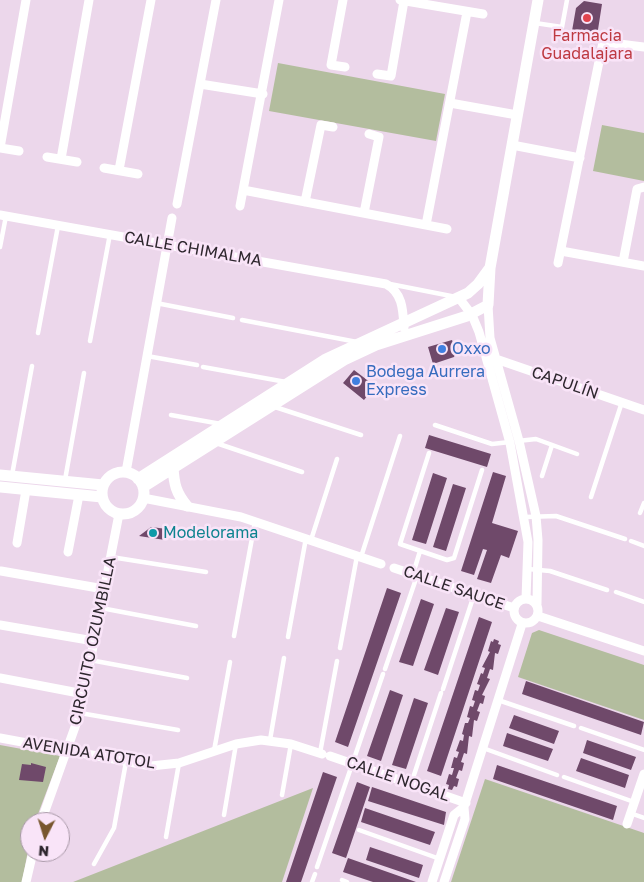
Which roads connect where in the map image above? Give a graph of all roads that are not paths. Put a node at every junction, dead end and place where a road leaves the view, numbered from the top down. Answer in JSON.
{"nodes":[{"id":1,"x":26,"y":0,"type":"edge"},
{"id":2,"x":90,"y":0,"type":"edge"},
{"id":3,"x":151,"y":0,"type":"edge"},
{"id":4,"x":216,"y":0,"type":"edge"},
{"id":5,"x":279,"y":0,"type":"edge"},
{"id":6,"x":343,"y":0,"type":"edge"},
{"id":7,"x":402,"y":0,"type":"edge"},
{"id":8,"x":538,"y":0,"type":"edge"},
{"id":9,"x":567,"y":0,"type":"edge"},
{"id":10,"x":467,"y":12,"type":"junction"},
{"id":11,"x":483,"y":14,"type":"dead end"},
{"id":12,"x":534,"y":24,"type":"junction"},
{"id":13,"x":644,"y":47,"type":"edge"},
{"id":14,"x":345,"y":67,"type":"dead end"},
{"id":15,"x":377,"y":74,"type":"dead end"},
{"id":16,"x":200,"y":84,"type":"junction"},
{"id":17,"x":262,"y":94,"type":"junction"},
{"id":18,"x":450,"y":104,"type":"junction"},
{"id":19,"x":517,"y":115,"type":"junction"},
{"id":20,"x":333,"y":127,"type":"dead end"},
{"id":21,"x":368,"y":134,"type":"dead end"},
{"id":22,"x":512,"y":145,"type":"junction"},
{"id":23,"x":0,"y":148,"type":"edge"},
{"id":24,"x":19,"y":151,"type":"dead end"},
{"id":25,"x":46,"y":157,"type":"dead end"},
{"id":26,"x":580,"y":158,"type":"junction"},
{"id":27,"x":61,"y":159,"type":"junction"},
{"id":28,"x":77,"y":162,"type":"dead end"},
{"id":29,"x":104,"y":168,"type":"dead end"},
{"id":30,"x":119,"y":170,"type":"junction"},
{"id":31,"x":138,"y":174,"type":"dead end"},
{"id":32,"x":644,"y":187,"type":"edge"},
{"id":33,"x":243,"y":190,"type":"junction"},
{"id":34,"x":306,"y":202,"type":"junction"},
{"id":35,"x":177,"y":204,"type":"dead end"},
{"id":36,"x":240,"y":206,"type":"dead end"},
{"id":37,"x":364,"y":213,"type":"junction"},
{"id":38,"x":3,"y":215,"type":"edge"},
{"id":39,"x":172,"y":218,"type":"dead end"},
{"id":40,"x":58,"y":225,"type":"junction"},
{"id":41,"x":426,"y":225,"type":"junction"},
{"id":42,"x":447,"y":229,"type":"dead end"},
{"id":43,"x":110,"y":234,"type":"junction"},
{"id":44,"x":167,"y":244,"type":"junction"},
{"id":45,"x":0,"y":247,"type":"edge"},
{"id":46,"x":561,"y":251,"type":"junction"},
{"id":47,"x":623,"y":262,"type":"junction"},
{"id":48,"x":558,"y":263,"type":"dead end"},
{"id":49,"x":644,"y":266,"type":"edge"},
{"id":50,"x":490,"y":268,"type":"junction"},
{"id":51,"x":386,"y":284,"type":"junction"},
{"id":52,"x":460,"y":298,"type":"junction"},
{"id":53,"x":156,"y":303,"type":"junction"},
{"id":54,"x":488,"y":305,"type":"junction"},
{"id":55,"x":422,"y":314,"type":"junction"},
{"id":56,"x":472,"y":314,"type":"junction"},
{"id":57,"x":233,"y":318,"type":"dead end"},
{"id":58,"x":242,"y":320,"type":"dead end"},
{"id":59,"x":404,"y":323,"type":"junction"},
{"id":60,"x":424,"y":330,"type":"junction"},
{"id":61,"x":484,"y":331,"type":"junction"},
{"id":62,"x":38,"y":333,"type":"dead end"},
{"id":63,"x":405,"y":336,"type":"junction"},
{"id":64,"x":90,"y":341,"type":"dead end"},
{"id":65,"x":359,"y":342,"type":"junction"},
{"id":66,"x":147,"y":356,"type":"junction"},
{"id":67,"x":487,"y":356,"type":"junction"},
{"id":68,"x":497,"y":359,"type":"junction"},
{"id":69,"x":32,"y":366,"type":"dead end"},
{"id":70,"x":84,"y":373,"type":"dead end"},
{"id":71,"x":288,"y":382,"type":"junction"},
{"id":72,"x":622,"y":402,"type":"junction"},
{"id":73,"x":270,"y":406,"type":"junction"},
{"id":74,"x":644,"y":410,"type":"edge"},
{"id":75,"x":171,"y":415,"type":"dead end"},
{"id":76,"x":223,"y":424,"type":"junction"},
{"id":77,"x":435,"y":425,"type":"dead end"},
{"id":78,"x":361,"y":435,"type":"dead end"},
{"id":79,"x":400,"y":436,"type":"dead end"},
{"id":80,"x":519,"y":441,"type":"junction"},
{"id":81,"x":213,"y":442,"type":"junction"},
{"id":82,"x":510,"y":443,"type":"junction"},
{"id":83,"x":552,"y":445,"type":"junction"},
{"id":84,"x":428,"y":453,"type":"dead end"},
{"id":85,"x":577,"y":454,"type":"dead end"},
{"id":86,"x":337,"y":459,"type":"dead end"},
{"id":87,"x":173,"y":467,"type":"junction"},
{"id":88,"x":482,"y":470,"type":"dead end"},
{"id":89,"x":126,"y":472,"type":"junction"},
{"id":90,"x":302,"y":472,"type":"dead end"},
{"id":91,"x":6,"y":476,"type":"edge"},
{"id":92,"x":542,"y":476,"type":"dead end"},
{"id":93,"x":65,"y":481,"type":"junction"},
{"id":94,"x":103,"y":485,"type":"junction"},
{"id":95,"x":0,"y":487,"type":"edge"},
{"id":96,"x":141,"y":488,"type":"junction"},
{"id":97,"x":26,"y":490,"type":"junction"},
{"id":98,"x":79,"y":495,"type":"junction"},
{"id":99,"x":102,"y":497,"type":"junction"},
{"id":100,"x":591,"y":497,"type":"dead end"},
{"id":101,"x":644,"y":503,"type":"edge"},
{"id":102,"x":187,"y":506,"type":"junction"},
{"id":103,"x":640,"y":513,"type":"dead end"},
{"id":104,"x":119,"y":514,"type":"junction"},
{"id":105,"x":536,"y":516,"type":"junction"},
{"id":106,"x":525,"y":517,"type":"junction"},
{"id":107,"x":255,"y":521,"type":"junction"},
{"id":108,"x":308,"y":539,"type":"junction"},
{"id":109,"x":625,"y":539,"type":"dead end"},
{"id":110,"x":631,"y":541,"type":"dead end"},
{"id":111,"x":17,"y":543,"type":"dead end"},
{"id":112,"x":644,"y":546,"type":"edge"},
{"id":113,"x":420,"y":551,"type":"junction"},
{"id":114,"x":68,"y":552,"type":"dead end"},
{"id":115,"x":359,"y":556,"type":"junction"},
{"id":116,"x":110,"y":557,"type":"junction"},
{"id":117,"x":381,"y":564,"type":"dead end"},
{"id":118,"x":394,"y":568,"type":"dead end"},
{"id":119,"x":528,"y":569,"type":"junction"},
{"id":120,"x":538,"y":569,"type":"junction"},
{"id":121,"x":0,"y":571,"type":"edge"},
{"id":122,"x":206,"y":572,"type":"dead end"},
{"id":123,"x":415,"y":575,"type":"junction"},
{"id":124,"x":104,"y":588,"type":"junction"},
{"id":125,"x":608,"y":590,"type":"dead end"},
{"id":126,"x":616,"y":592,"type":"dead end"},
{"id":127,"x":474,"y":595,"type":"junction"},
{"id":128,"x":526,"y":599,"type":"junction"},
{"id":129,"x":644,"y":602,"type":"edge"},
{"id":130,"x":537,"y":604,"type":"junction"},
{"id":131,"x":100,"y":608,"type":"junction"},
{"id":132,"x":514,"y":608,"type":"junction"},
{"id":133,"x":538,"y":616,"type":"junction"},
{"id":134,"x":0,"y":624,"type":"edge"},
{"id":135,"x":522,"y":624,"type":"junction"},
{"id":136,"x":196,"y":626,"type":"dead end"},
{"id":137,"x":234,"y":636,"type":"dead end"},
{"id":138,"x":288,"y":637,"type":"dead end"},
{"id":139,"x":94,"y":641,"type":"junction"},
{"id":140,"x":340,"y":648,"type":"dead end"},
{"id":141,"x":644,"y":652,"type":"edge"},
{"id":142,"x":284,"y":658,"type":"dead end"},
{"id":143,"x":90,"y":660,"type":"junction"},
{"id":144,"x":337,"y":661,"type":"dead end"},
{"id":145,"x":230,"y":662,"type":"dead end"},
{"id":146,"x":0,"y":678,"type":"edge"},
{"id":147,"x":187,"y":678,"type":"dead end"},
{"id":148,"x":84,"y":694,"type":"junction"},
{"id":149,"x":498,"y":700,"type":"junction"},
{"id":150,"x":80,"y":714,"type":"junction"},
{"id":151,"x":574,"y":726,"type":"dead end"},
{"id":152,"x":580,"y":728,"type":"dead end"},
{"id":153,"x":178,"y":730,"type":"dead end"},
{"id":154,"x":0,"y":738,"type":"edge"},
{"id":155,"x":270,"y":740,"type":"junction"},
{"id":156,"x":236,"y":744,"type":"junction"},
{"id":157,"x":291,"y":744,"type":"junction"},
{"id":158,"x":483,"y":748,"type":"junction"},
{"id":159,"x":644,"y":750,"type":"edge"},
{"id":160,"x":68,"y":751,"type":"junction"},
{"id":161,"x":214,"y":751,"type":"junction"},
{"id":162,"x":324,"y":754,"type":"junction"},
{"id":163,"x":126,"y":762,"type":"junction"},
{"id":164,"x":179,"y":763,"type":"junction"},
{"id":165,"x":352,"y":764,"type":"junction"},
{"id":166,"x":557,"y":774,"type":"dead end"},
{"id":167,"x":644,"y":774,"type":"edge"},
{"id":168,"x":564,"y":777,"type":"dead end"},
{"id":169,"x":411,"y":784,"type":"junction"},
{"id":170,"x":282,"y":795,"type":"dead end"},
{"id":171,"x":634,"y":802,"type":"junction"},
{"id":172,"x":465,"y":805,"type":"junction"},
{"id":173,"x":45,"y":812,"type":"edge"},
{"id":174,"x":630,"y":813,"type":"junction"},
{"id":175,"x":224,"y":815,"type":"dead end"},
{"id":176,"x":644,"y":818,"type":"edge"},
{"id":177,"x":626,"y":824,"type":"dead end"},
{"id":178,"x":359,"y":830,"type":"dead end"},
{"id":179,"x":166,"y":838,"type":"dead end"},
{"id":180,"x":440,"y":859,"type":"junction"},
{"id":181,"x":31,"y":862,"type":"edge"},
{"id":182,"x":94,"y":864,"type":"dead end"},
{"id":183,"x":317,"y":867,"type":"dead end"},
{"id":184,"x":314,"y":874,"type":"dead end"},
{"id":185,"x":26,"y":882,"type":"edge"},
{"id":186,"x":312,"y":882,"type":"edge"},
{"id":187,"x":432,"y":882,"type":"edge"},
{"id":188,"x":444,"y":882,"type":"edge"}],
"edges":[{"from":1,"to":23,"type":"street"},
{"from":2,"to":27,"type":"street"},
{"from":3,"to":30,"type":"street"},
{"from":4,"to":16,"type":"street"},
{"from":5,"to":17,"type":"street"},
{"from":6,"to":14,"type":"street"},
{"from":7,"to":10,"type":"street"},
{"from":7,"to":15,"type":"street"},
{"from":8,"to":12,"type":"street"},
{"from":9,"to":12,"type":"lane"},
{"from":10,"to":11,"type":"street"},
{"from":10,"to":18,"type":"street"},
{"from":12,"to":19,"type":"street"},
{"from":13,"to":26,"type":"street"},
{"from":16,"to":17,"type":"street"},
{"from":16,"to":35,"type":"street"},
{"from":17,"to":33,"type":"street"},
{"from":18,"to":19,"type":"street"},
{"from":18,"to":41,"type":"street"},
{"from":19,"to":22,"type":"street"},
{"from":20,"to":34,"type":"street"},
{"from":21,"to":37,"type":"street"},
{"from":22,"to":26,"type":"street"},
{"from":22,"to":50,"type":"street"},
{"from":23,"to":24,"type":"street"},
{"from":25,"to":27,"type":"street"},
{"from":26,"to":46,"type":"street"},
{"from":27,"to":28,"type":"street"},
{"from":29,"to":30,"type":"street"},
{"from":30,"to":31,"type":"street"},
{"from":32,"to":47,"type":"street"},
{"from":33,"to":34,"type":"street"},
{"from":33,"to":36,"type":"street"},
{"from":34,"to":37,"type":"street"},
{"from":37,"to":41,"type":"street"},
{"from":38,"to":40,"type":"street","name":"CALLE CHIMALMA"},
{"from":38,"to":45,"type":"lane"},
{"from":39,"to":44,"type":"street"},
{"from":40,"to":43,"type":"street","name":"CALLE CHIMALMA"},
{"from":40,"to":62,"type":"lane"},
{"from":41,"to":42,"type":"street"},
{"from":43,"to":44,"type":"street","name":"CALLE CHIMALMA"},
{"from":43,"to":64,"type":"lane"},
{"from":44,"to":51,"type":"street","name":"CALLE CHIMALMA"},
{"from":44,"to":53,"type":"street"},
{"from":46,"to":47,"type":"street"},
{"from":46,"to":48,"type":"street"},
{"from":47,"to":49,"type":"street"},
{"from":50,"to":52,"type":"street"},
{"from":50,"to":54,"type":"street"},
{"from":51,"to":52,"type":"lane","name":"CALLE CHIMALMA"},
{"from":51,"to":59,"type":"street"},
{"from":52,"to":55,"type":"street"},
{"from":52,"to":56,"type":"street"},
{"from":53,"to":57,"type":"lane"},
{"from":53,"to":66,"type":"street"},
{"from":54,"to":56,"type":"street"},
{"from":54,"to":61,"type":"street"},
{"from":55,"to":59,"type":"street"},
{"from":55,"to":60,"type":"street"},
{"from":56,"to":60,"type":"street"},
{"from":56,"to":61,"type":"street"},
{"from":58,"to":65,"type":"lane"},
{"from":59,"to":63,"type":"street"},
{"from":59,"to":65,"type":"street"},
{"from":60,"to":63,"type":"street"},
{"from":61,"to":67,"type":"street"},
{"from":61,"to":68,"type":"street"},
{"from":63,"to":73,"type":"street"},
{"from":65,"to":71,"type":"street"},
{"from":66,"to":71,"type":"lane"},
{"from":66,"to":89,"type":"street"},
{"from":67,"to":68,"type":"street","name":"CAPULÍN"},
{"from":67,"to":82,"type":"street"},
{"from":68,"to":72,"type":"street","name":"CAPULÍN"},
{"from":68,"to":80,"type":"street"},
{"from":69,"to":91,"type":"lane"},
{"from":70,"to":93,"type":"lane"},
{"from":71,"to":76,"type":"street"},
{"from":72,"to":74,"type":"street","name":"CAPULÍN"},
{"from":72,"to":100,"type":"lane"},
{"from":73,"to":78,"type":"lane"},
{"from":73,"to":81,"type":"street"},
{"from":75,"to":76,"type":"lane"},
{"from":76,"to":96,"type":"street"},
{"from":77,"to":82,"type":"lane"},
{"from":79,"to":115,"type":"lane"},
{"from":80,"to":82,"type":"lane"},
{"from":80,"to":83,"type":"lane"},
{"from":80,"to":105,"type":"street"},
{"from":81,"to":87,"type":"street"},
{"from":81,"to":90,"type":"lane"},
{"from":82,"to":106,"type":"street"},
{"from":83,"to":85,"type":"lane"},
{"from":83,"to":92,"type":"lane"},
{"from":84,"to":113,"type":"lane"},
{"from":86,"to":108,"type":"lane"},
{"from":87,"to":96,"type":"street"},
{"from":87,"to":102,"type":"street"},
{"from":88,"to":113,"type":"lane"},
{"from":89,"to":94,"type":"street"},
{"from":89,"to":96,"type":"street"},
{"from":91,"to":93,"type":"street"},
{"from":93,"to":94,"type":"street"},
{"from":94,"to":99,"type":"street"},
{"from":95,"to":97,"type":"street"},
{"from":96,"to":102,"type":"street"},
{"from":96,"to":104,"type":"street"},
{"from":97,"to":98,"type":"street"},
{"from":97,"to":111,"type":"street"},
{"from":98,"to":99,"type":"street"},
{"from":98,"to":114,"type":"street"},
{"from":99,"to":104,"type":"street"},
{"from":101,"to":103,"type":"lane"},
{"from":102,"to":107,"type":"street"},
{"from":104,"to":116,"type":"street","name":"CIRCUITO OZUMBILLA"},
{"from":105,"to":106,"type":"lane"},
{"from":105,"to":109,"type":"lane"},
{"from":105,"to":120,"type":"street"},
{"from":106,"to":119,"type":"street"},
{"from":107,"to":108,"type":"street"},
{"from":107,"to":137,"type":"lane"},
{"from":108,"to":115,"type":"street"},
{"from":108,"to":138,"type":"lane"},
{"from":110,"to":112,"type":"lane"},
{"from":113,"to":123,"type":"lane"},
{"from":115,"to":117,"type":"street"},
{"from":115,"to":140,"type":"lane"},
{"from":116,"to":122,"type":"lane"},
{"from":116,"to":124,"type":"street","name":"CIRCUITO OZUMBILLA"},
{"from":118,"to":123,"type":"street","name":"CALLE SAUCE"},
{"from":119,"to":120,"type":"lane"},
{"from":119,"to":128,"type":"street"},
{"from":120,"to":125,"type":"lane"},
{"from":120,"to":130,"type":"street"},
{"from":121,"to":124,"type":"street"},
{"from":123,"to":127,"type":"street","name":"CALLE SAUCE"},
{"from":123,"to":165,"type":"lane"},
{"from":124,"to":131,"type":"street","name":"CIRCUITO OZUMBILLA"},
{"from":126,"to":129,"type":"lane"},
{"from":127,"to":132,"type":"street","name":"CALLE SAUCE"},
{"from":127,"to":169,"type":"lane"},
{"from":128,"to":130,"type":"street"},
{"from":128,"to":132,"type":"street"},
{"from":130,"to":133,"type":"street"},
{"from":131,"to":136,"type":"lane"},
{"from":131,"to":139,"type":"street","name":"CIRCUITO OZUMBILLA"},
{"from":132,"to":135,"type":"street"},
{"from":133,"to":135,"type":"street"},
{"from":133,"to":141,"type":"street"},
{"from":134,"to":139,"type":"street"},
{"from":135,"to":149,"type":"street"},
{"from":139,"to":143,"type":"street","name":"CIRCUITO OZUMBILLA"},
{"from":142,"to":155,"type":"lane"},
{"from":143,"to":147,"type":"lane"},
{"from":143,"to":148,"type":"street","name":"CIRCUITO OZUMBILLA"},
{"from":144,"to":162,"type":"lane"},
{"from":145,"to":161,"type":"lane"},
{"from":146,"to":148,"type":"street"},
{"from":148,"to":150,"type":"street","name":"CIRCUITO OZUMBILLA"},
{"from":149,"to":151,"type":"lane"},
{"from":149,"to":158,"type":"street"},
{"from":150,"to":153,"type":"lane"},
{"from":150,"to":160,"type":"street","name":"CIRCUITO OZUMBILLA"},
{"from":152,"to":159,"type":"lane"},
{"from":154,"to":160,"type":"street","name":"AVENIDA ATOTOL"},
{"from":155,"to":156,"type":"street","name":"AVENIDA ATOTOL"},
{"from":155,"to":157,"type":"street","name":"AVENIDA ATOTOL"},
{"from":156,"to":161,"type":"street","name":"AVENIDA ATOTOL"},
{"from":156,"to":175,"type":"lane"},
{"from":157,"to":162,"type":"street","name":"AVENIDA ATOTOL"},
{"from":157,"to":170,"type":"lane"},
{"from":158,"to":166,"type":"lane"},
{"from":158,"to":172,"type":"street"},
{"from":160,"to":163,"type":"street","name":"AVENIDA ATOTOL"},
{"from":160,"to":173,"type":"street","name":"CIRCUITO OZUMBILLA"},
{"from":161,"to":164,"type":"street","name":"AVENIDA ATOTOL"},
{"from":162,"to":165,"type":"street","name":"CALLE NOGAL"},
{"from":163,"to":164,"type":"street","name":"AVENIDA ATOTOL"},
{"from":163,"to":182,"type":"lane"},
{"from":164,"to":179,"type":"lane"},
{"from":165,"to":169,"type":"street","name":"CALLE NOGAL"},
{"from":165,"to":183,"type":"lane"},
{"from":167,"to":171,"type":"street"},
{"from":168,"to":171,"type":"lane"},
{"from":169,"to":172,"type":"street","name":"CALLE NOGAL"},
{"from":171,"to":174,"type":"street"},
{"from":172,"to":180,"type":"street"},
{"from":172,"to":188,"type":"street"},
{"from":174,"to":176,"type":"lane"},
{"from":174,"to":177,"type":"street"},
{"from":178,"to":180,"type":"lane"},
{"from":180,"to":187,"type":"street"},
{"from":181,"to":185,"type":"street"},
{"from":184,"to":186,"type":"lane"}]}
